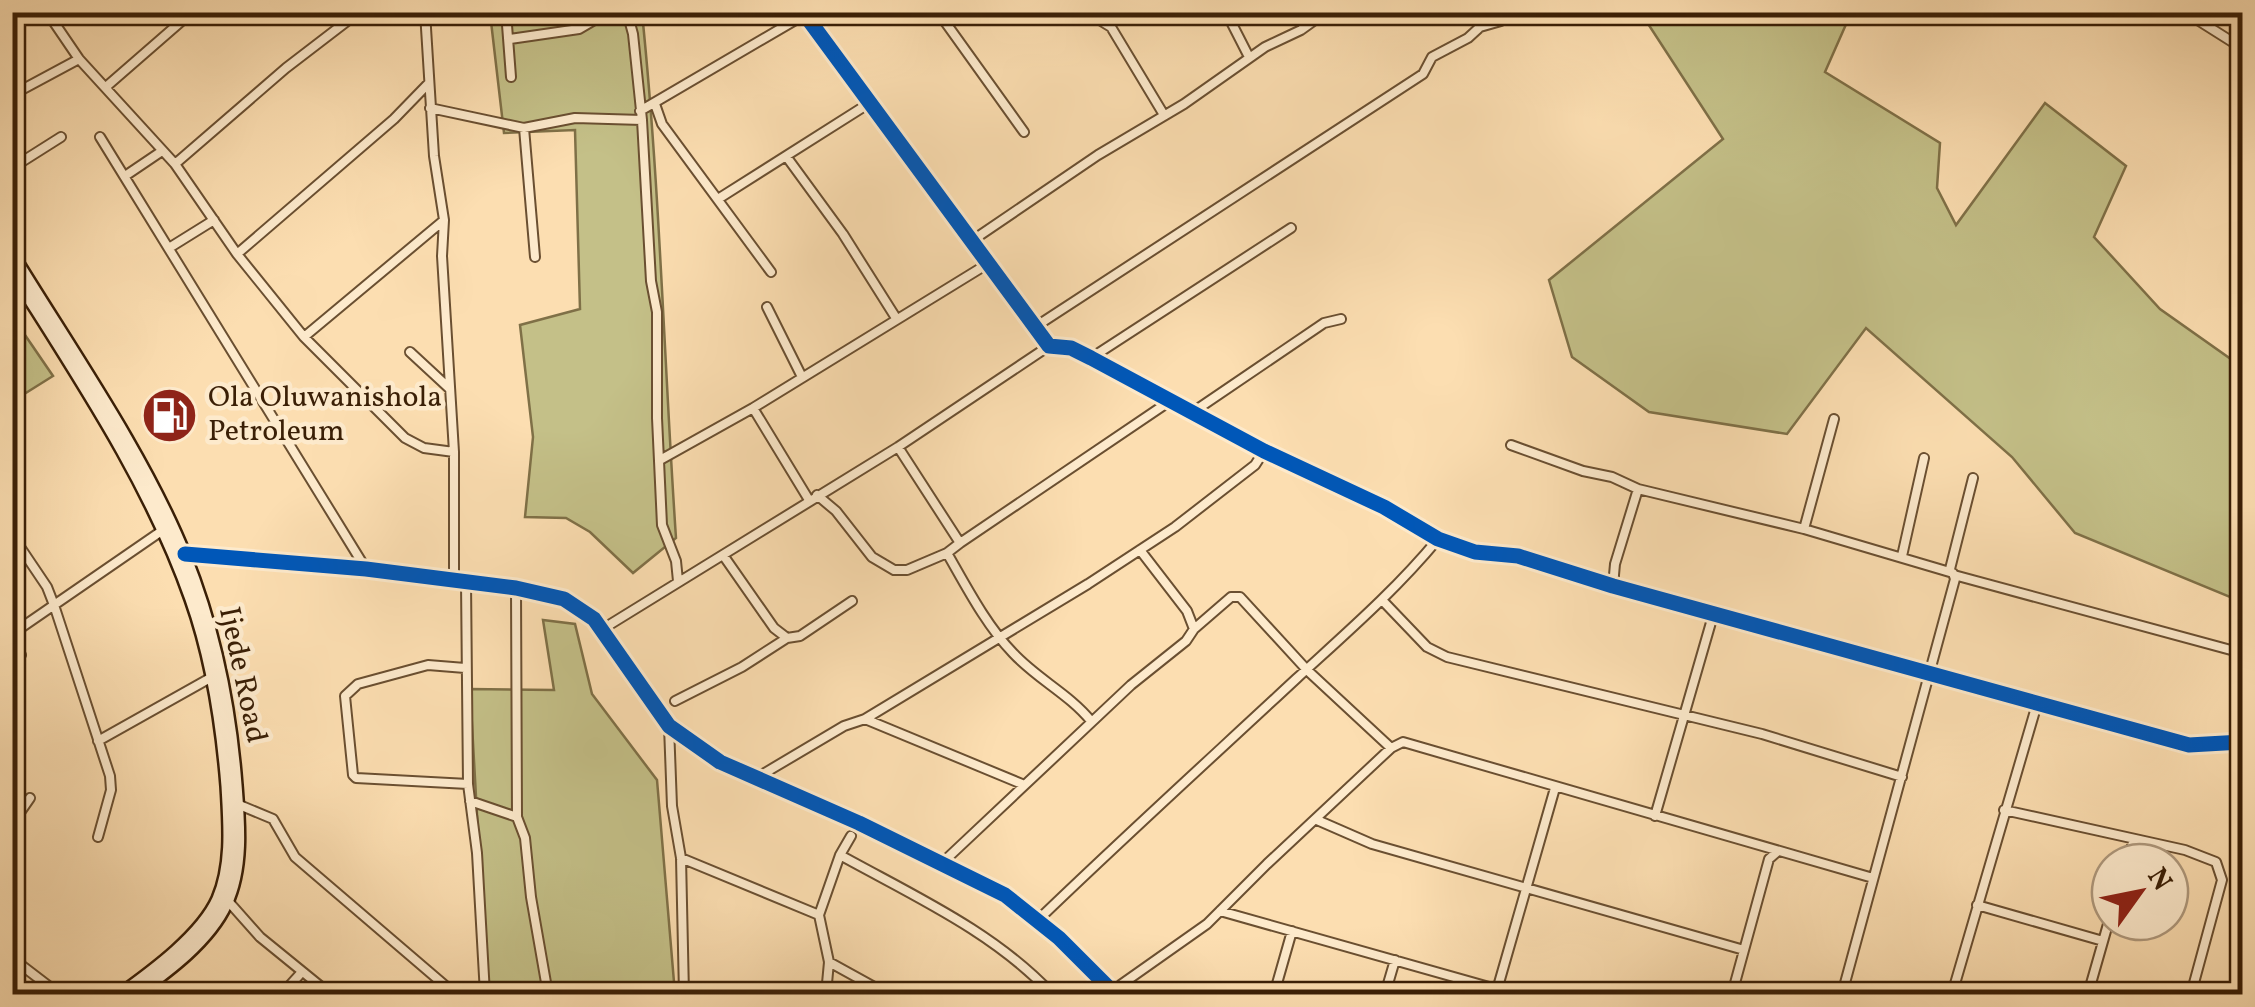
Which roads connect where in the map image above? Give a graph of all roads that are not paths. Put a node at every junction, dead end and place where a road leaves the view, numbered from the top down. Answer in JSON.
{"nodes":[{"id":1,"x":48,"y":12,"type":"edge"},
{"id":2,"x":192,"y":12,"type":"edge"},
{"id":3,"x":359,"y":12,"type":"edge"},
{"id":4,"x":426,"y":12,"type":"edge"},
{"id":5,"x":506,"y":12,"type":"edge"},
{"id":6,"x":608,"y":12,"type":"edge"},
{"id":7,"x":627,"y":12,"type":"edge"},
{"id":8,"x":938,"y":12,"type":"edge"},
{"id":9,"x":1072,"y":12,"type":"edge"},
{"id":10,"x":1226,"y":12,"type":"edge"},
{"id":11,"x":1326,"y":12,"type":"edge"},
{"id":12,"x":2185,"y":12,"type":"edge"},
{"id":13,"x":803,"y":14,"type":"edge"},
{"id":14,"x":1098,"y":16,"type":"edge"},
{"id":15,"x":1501,"y":21,"type":"dead end"},
{"id":16,"x":510,"y":39,"type":"junction"},
{"id":17,"x":2242,"y":48,"type":"edge"},
{"id":18,"x":1249,"y":57,"type":"junction"},
{"id":19,"x":79,"y":58,"type":"junction"},
{"id":20,"x":511,"y":78,"type":"dead end"},
{"id":21,"x":428,"y":84,"type":"junction"},
{"id":22,"x":106,"y":86,"type":"junction"},
{"id":23,"x":12,"y":95,"type":"edge"},
{"id":24,"x":655,"y":104,"type":"junction"},
{"id":25,"x":868,"y":104,"type":"junction"},
{"id":26,"x":430,"y":108,"type":"junction"},
{"id":27,"x":641,"y":116,"type":"junction"},
{"id":28,"x":1164,"y":116,"type":"junction"},
{"id":29,"x":524,"y":128,"type":"junction"},
{"id":30,"x":1024,"y":132,"type":"dead end"},
{"id":31,"x":61,"y":137,"type":"dead end"},
{"id":32,"x":100,"y":137,"type":"dead end"},
{"id":33,"x":162,"y":151,"type":"junction"},
{"id":34,"x":786,"y":156,"type":"junction"},
{"id":35,"x":175,"y":164,"type":"junction"},
{"id":36,"x":12,"y":168,"type":"edge"},
{"id":37,"x":124,"y":176,"type":"junction"},
{"id":38,"x":718,"y":199,"type":"junction"},
{"id":39,"x":214,"y":220,"type":"junction"},
{"id":40,"x":444,"y":220,"type":"junction"},
{"id":41,"x":1291,"y":228,"type":"dead end"},
{"id":42,"x":973,"y":240,"type":"junction"},
{"id":43,"x":169,"y":248,"type":"junction"},
{"id":44,"x":12,"y":254,"type":"edge"},
{"id":45,"x":237,"y":254,"type":"junction"},
{"id":46,"x":535,"y":257,"type":"dead end"},
{"id":47,"x":990,"y":264,"type":"junction"},
{"id":48,"x":12,"y":271,"type":"edge"},
{"id":49,"x":771,"y":272,"type":"dead end"},
{"id":50,"x":18,"y":292,"type":"edge"},
{"id":51,"x":767,"y":307,"type":"dead end"},
{"id":52,"x":896,"y":318,"type":"junction"},
{"id":53,"x":1341,"y":319,"type":"dead end"},
{"id":54,"x":1035,"y":327,"type":"junction"},
{"id":55,"x":304,"y":337,"type":"junction"},
{"id":56,"x":1049,"y":346,"type":"junction"},
{"id":57,"x":410,"y":352,"type":"dead end"},
{"id":58,"x":1092,"y":358,"type":"junction"},
{"id":59,"x":802,"y":377,"type":"junction"},
{"id":60,"x":450,"y":389,"type":"junction"},
{"id":61,"x":1170,"y":401,"type":"junction"},
{"id":62,"x":753,"y":408,"type":"junction"},
{"id":63,"x":1193,"y":412,"type":"junction"},
{"id":64,"x":1834,"y":419,"type":"dead end"},
{"id":65,"x":1511,"y":445,"type":"dead end"},
{"id":66,"x":898,"y":447,"type":"junction"},
{"id":67,"x":1264,"y":450,"type":"junction"},
{"id":68,"x":454,"y":452,"type":"junction"},
{"id":69,"x":1924,"y":458,"type":"dead end"},
{"id":70,"x":660,"y":460,"type":"junction"},
{"id":71,"x":1972,"y":478,"type":"dead end"},
{"id":72,"x":1638,"y":489,"type":"junction"},
{"id":73,"x":813,"y":498,"type":"junction"},
{"id":74,"x":1804,"y":529,"type":"junction"},
{"id":75,"x":164,"y":530,"type":"junction"},
{"id":76,"x":14,"y":538,"type":"edge"},
{"id":77,"x":1438,"y":540,"type":"junction"},
{"id":78,"x":960,"y":542,"type":"junction"},
{"id":79,"x":1140,"y":550,"type":"junction"},
{"id":80,"x":947,"y":553,"type":"junction"},
{"id":81,"x":184,"y":554,"type":"junction"},
{"id":82,"x":723,"y":556,"type":"junction"},
{"id":83,"x":1902,"y":556,"type":"junction"},
{"id":84,"x":366,"y":569,"type":"junction"},
{"id":85,"x":1952,"y":572,"type":"junction"},
{"id":86,"x":454,"y":580,"type":"junction"},
{"id":87,"x":466,"y":582,"type":"junction"},
{"id":88,"x":678,"y":582,"type":"junction"},
{"id":89,"x":1612,"y":586,"type":"junction"},
{"id":90,"x":516,"y":588,"type":"junction"},
{"id":91,"x":1382,"y":600,"type":"junction"},
{"id":92,"x":852,"y":601,"type":"dead end"},
{"id":93,"x":54,"y":605,"type":"junction"},
{"id":94,"x":1714,"y":612,"type":"junction"},
{"id":95,"x":1194,"y":629,"type":"junction"},
{"id":96,"x":601,"y":630,"type":"junction"},
{"id":97,"x":1000,"y":635,"type":"junction"},
{"id":98,"x":12,"y":636,"type":"edge"},
{"id":99,"x":787,"y":638,"type":"junction"},
{"id":100,"x":2242,"y":653,"type":"edge"},
{"id":101,"x":21,"y":655,"type":"dead end"},
{"id":102,"x":465,"y":668,"type":"junction"},
{"id":103,"x":1307,"y":670,"type":"junction"},
{"id":104,"x":1929,"y":674,"type":"junction"},
{"id":105,"x":212,"y":677,"type":"junction"},
{"id":106,"x":675,"y":701,"type":"dead end"},
{"id":107,"x":2037,"y":704,"type":"junction"},
{"id":108,"x":1682,"y":713,"type":"junction"},
{"id":109,"x":865,"y":720,"type":"junction"},
{"id":110,"x":1091,"y":721,"type":"junction"},
{"id":111,"x":669,"y":726,"type":"junction"},
{"id":112,"x":98,"y":741,"type":"junction"},
{"id":113,"x":2242,"y":742,"type":"edge"},
{"id":114,"x":1391,"y":748,"type":"junction"},
{"id":115,"x":1902,"y":777,"type":"junction"},
{"id":116,"x":758,"y":778,"type":"junction"},
{"id":117,"x":468,"y":784,"type":"junction"},
{"id":118,"x":1022,"y":784,"type":"junction"},
{"id":119,"x":1555,"y":788,"type":"junction"},
{"id":120,"x":30,"y":798,"type":"dead end"},
{"id":121,"x":470,"y":801,"type":"junction"},
{"id":122,"x":237,"y":804,"type":"junction"},
{"id":123,"x":2004,"y":810,"type":"junction"},
{"id":124,"x":1655,"y":816,"type":"junction"},
{"id":125,"x":517,"y":817,"type":"junction"},
{"id":126,"x":1317,"y":820,"type":"junction"},
{"id":127,"x":12,"y":824,"type":"edge"},
{"id":128,"x":851,"y":836,"type":"dead end"},
{"id":129,"x":98,"y":837,"type":"dead end"},
{"id":130,"x":2134,"y":839,"type":"junction"},
{"id":131,"x":2133,"y":842,"type":"edge"},
{"id":132,"x":1777,"y":852,"type":"junction"},
{"id":133,"x":840,"y":856,"type":"junction"},
{"id":134,"x":681,"y":858,"type":"junction"},
{"id":135,"x":941,"y":864,"type":"junction"},
{"id":136,"x":1874,"y":878,"type":"junction"},
{"id":137,"x":1526,"y":886,"type":"junction"},
{"id":138,"x":228,"y":901,"type":"junction"},
{"id":139,"x":1977,"y":905,"type":"junction"},
{"id":140,"x":1220,"y":911,"type":"junction"},
{"id":141,"x":819,"y":915,"type":"junction"},
{"id":142,"x":1038,"y":920,"type":"junction"},
{"id":143,"x":1292,"y":930,"type":"junction"},
{"id":144,"x":2090,"y":937,"type":"edge"},
{"id":145,"x":2103,"y":942,"type":"edge"},
{"id":146,"x":1744,"y":950,"type":"junction"},
{"id":147,"x":12,"y":958,"type":"edge"},
{"id":148,"x":1395,"y":960,"type":"junction"},
{"id":149,"x":829,"y":962,"type":"junction"},
{"id":150,"x":301,"y":973,"type":"junction"},
{"id":151,"x":1497,"y":990,"type":"junction"},
{"id":152,"x":684,"y":993,"type":"edge"},
{"id":153,"x":1114,"y":993,"type":"edge"},
{"id":154,"x":59,"y":994,"type":"edge"},
{"id":155,"x":121,"y":994,"type":"edge"},
{"id":156,"x":136,"y":994,"type":"edge"},
{"id":157,"x":282,"y":994,"type":"edge"},
{"id":158,"x":330,"y":994,"type":"edge"},
{"id":159,"x":455,"y":994,"type":"edge"},
{"id":160,"x":485,"y":994,"type":"edge"},
{"id":161,"x":548,"y":994,"type":"edge"},
{"id":162,"x":709,"y":994,"type":"edge"},
{"id":163,"x":826,"y":994,"type":"edge"},
{"id":164,"x":887,"y":994,"type":"edge"},
{"id":165,"x":1052,"y":994,"type":"edge"},
{"id":166,"x":1274,"y":994,"type":"edge"},
{"id":167,"x":1385,"y":994,"type":"edge"},
{"id":168,"x":1514,"y":994,"type":"edge"},
{"id":169,"x":1732,"y":994,"type":"edge"},
{"id":170,"x":1842,"y":994,"type":"edge"},
{"id":171,"x":1952,"y":994,"type":"edge"},
{"id":172,"x":2088,"y":994,"type":"edge"},
{"id":173,"x":2191,"y":994,"type":"edge"}],
"edges":[{"from":1,"to":19,"type":"street"},
{"from":2,"to":22,"type":"street"},
{"from":3,"to":35,"type":"street"},
{"from":4,"to":21,"type":"street"},
{"from":5,"to":16,"type":"street"},
{"from":6,"to":16,"type":"street"},
{"from":7,"to":27,"type":"street"},
{"from":8,"to":30,"type":"street"},
{"from":9,"to":14,"type":"street"},
{"from":10,"to":18,"type":"street"},
{"from":11,"to":18,"type":"street"},
{"from":12,"to":17,"type":"street"},
{"from":13,"to":24,"type":"street"},
{"from":13,"to":25,"type":"street"},
{"from":14,"to":28,"type":"street"},
{"from":15,"to":54,"type":"street"},
{"from":16,"to":20,"type":"street"},
{"from":18,"to":28,"type":"street"},
{"from":19,"to":22,"type":"street"},
{"from":19,"to":23,"type":"street"},
{"from":21,"to":26,"type":"street"},
{"from":21,"to":45,"type":"street"},
{"from":22,"to":33,"type":"street"},
{"from":24,"to":27,"type":"street"},
{"from":24,"to":38,"type":"street"},
{"from":25,"to":34,"type":"street"},
{"from":25,"to":42,"type":"street"},
{"from":26,"to":29,"type":"street"},
{"from":26,"to":40,"type":"street"},
{"from":27,"to":29,"type":"street"},
{"from":27,"to":70,"type":"street"},
{"from":28,"to":42,"type":"street"},
{"from":29,"to":46,"type":"street"},
{"from":31,"to":36,"type":"street"},
{"from":32,"to":37,"type":"street"},
{"from":33,"to":35,"type":"street"},
{"from":33,"to":37,"type":"street"},
{"from":34,"to":38,"type":"street"},
{"from":34,"to":52,"type":"street"},
{"from":35,"to":39,"type":"street"},
{"from":37,"to":43,"type":"street"},
{"from":38,"to":49,"type":"street"},
{"from":39,"to":43,"type":"street"},
{"from":39,"to":45,"type":"street"},
{"from":40,"to":55,"type":"street"},
{"from":40,"to":60,"type":"street"},
{"from":41,"to":58,"type":"street"},
{"from":42,"to":47,"type":"street"},
{"from":43,"to":84,"type":"street"},
{"from":44,"to":81,"type":"main road","name":"Ijede Road"},
{"from":45,"to":55,"type":"street"},
{"from":47,"to":52,"type":"street"},
{"from":47,"to":54,"type":"street"},
{"from":48,"to":50,"type":"main road","name":"Ijede Road"},
{"from":50,"to":75,"type":"main road","name":"Ijede Road"},
{"from":51,"to":59,"type":"street"},
{"from":52,"to":59,"type":"street"},
{"from":53,"to":63,"type":"street"},
{"from":54,"to":56,"type":"street"},
{"from":55,"to":68,"type":"street"},
{"from":56,"to":58,"type":"street"},
{"from":56,"to":66,"type":"street"},
{"from":57,"to":60,"type":"street"},
{"from":58,"to":61,"type":"street"},
{"from":59,"to":62,"type":"street"},
{"from":60,"to":68,"type":"street"},
{"from":61,"to":63,"type":"street"},
{"from":61,"to":78,"type":"street"},
{"from":62,"to":70,"type":"street"},
{"from":62,"to":73,"type":"street"},
{"from":63,"to":67,"type":"street"},
{"from":64,"to":74,"type":"street"},
{"from":65,"to":72,"type":"street"},
{"from":66,"to":73,"type":"street"},
{"from":66,"to":78,"type":"street"},
{"from":67,"to":77,"type":"street"},
{"from":67,"to":79,"type":"street"},
{"from":68,"to":86,"type":"street"},
{"from":69,"to":83,"type":"street"},
{"from":70,"to":88,"type":"street"},
{"from":71,"to":85,"type":"street"},
{"from":72,"to":74,"type":"street"},
{"from":72,"to":89,"type":"street"},
{"from":73,"to":80,"type":"street"},
{"from":73,"to":82,"type":"street"},
{"from":74,"to":83,"type":"street"},
{"from":75,"to":93,"type":"street"},
{"from":75,"to":105,"type":"main road","name":"Ijede Road"},
{"from":76,"to":93,"type":"street"},
{"from":77,"to":89,"type":"street"},
{"from":77,"to":91,"type":"street"},
{"from":78,"to":80,"type":"street"},
{"from":79,"to":95,"type":"street"},
{"from":79,"to":97,"type":"street"},
{"from":80,"to":97,"type":"street"},
{"from":81,"to":84,"type":"street"},
{"from":81,"to":122,"type":"main road","name":"Ijede Road"},
{"from":82,"to":88,"type":"street"},
{"from":82,"to":99,"type":"street"},
{"from":83,"to":85,"type":"street"},
{"from":84,"to":86,"type":"street"},
{"from":85,"to":100,"type":"street"},
{"from":85,"to":104,"type":"street"},
{"from":86,"to":87,"type":"street"},
{"from":87,"to":90,"type":"street"},
{"from":87,"to":102,"type":"street"},
{"from":88,"to":96,"type":"street"},
{"from":89,"to":94,"type":"street"},
{"from":90,"to":96,"type":"street"},
{"from":90,"to":125,"type":"street"},
{"from":91,"to":103,"type":"street"},
{"from":91,"to":108,"type":"street"},
{"from":92,"to":99,"type":"street"},
{"from":93,"to":98,"type":"street"},
{"from":93,"to":112,"type":"street"},
{"from":94,"to":104,"type":"street"},
{"from":94,"to":108,"type":"street"},
{"from":95,"to":103,"type":"street"},
{"from":95,"to":110,"type":"street"},
{"from":96,"to":111,"type":"street"},
{"from":97,"to":109,"type":"street"},
{"from":97,"to":110,"type":"street"},
{"from":98,"to":101,"type":"street"},
{"from":99,"to":106,"type":"street"},
{"from":102,"to":117,"type":"street"},
{"from":102,"to":117,"type":"street"},
{"from":103,"to":114,"type":"street"},
{"from":103,"to":142,"type":"street"},
{"from":104,"to":107,"type":"street"},
{"from":104,"to":115,"type":"street"},
{"from":105,"to":112,"type":"street"},
{"from":105,"to":155,"type":"main road","name":"Ijede Road"},
{"from":107,"to":113,"type":"street"},
{"from":107,"to":123,"type":"street"},
{"from":108,"to":115,"type":"street"},
{"from":108,"to":124,"type":"street"},
{"from":109,"to":116,"type":"street"},
{"from":109,"to":118,"type":"street"},
{"from":110,"to":118,"type":"street"},
{"from":111,"to":116,"type":"street"},
{"from":111,"to":134,"type":"street"},
{"from":112,"to":129,"type":"street"},
{"from":114,"to":119,"type":"street"},
{"from":114,"to":126,"type":"street"},
{"from":115,"to":136,"type":"street"},
{"from":116,"to":135,"type":"street"},
{"from":117,"to":121,"type":"street"},
{"from":118,"to":135,"type":"street"},
{"from":119,"to":124,"type":"street"},
{"from":119,"to":137,"type":"street"},
{"from":120,"to":127,"type":"street"},
{"from":121,"to":125,"type":"street"},
{"from":121,"to":160,"type":"street"},
{"from":122,"to":138,"type":"main road","name":"Ijede Road"},
{"from":122,"to":159,"type":"street"},
{"from":123,"to":130,"type":"street"},
{"from":123,"to":139,"type":"street"},
{"from":124,"to":132,"type":"street"},
{"from":125,"to":161,"type":"street"},
{"from":126,"to":137,"type":"street"},
{"from":126,"to":140,"type":"street"},
{"from":128,"to":133,"type":"street"},
{"from":130,"to":131,"type":"street"},
{"from":130,"to":173,"type":"street"},
{"from":132,"to":136,"type":"street"},
{"from":132,"to":146,"type":"street"},
{"from":133,"to":141,"type":"street"},
{"from":133,"to":165,"type":"street"},
{"from":134,"to":141,"type":"street"},
{"from":134,"to":152,"type":"street"},
{"from":135,"to":142,"type":"street"},
{"from":136,"to":170,"type":"street"},
{"from":137,"to":146,"type":"street"},
{"from":137,"to":151,"type":"street"},
{"from":138,"to":150,"type":"street"},
{"from":138,"to":156,"type":"main road","name":"Ijede Road"},
{"from":139,"to":144,"type":"street"},
{"from":139,"to":171,"type":"street"},
{"from":140,"to":143,"type":"street"},
{"from":140,"to":153,"type":"street"},
{"from":141,"to":149,"type":"street"},
{"from":142,"to":153,"type":"street"},
{"from":143,"to":148,"type":"street"},
{"from":143,"to":166,"type":"street"},
{"from":145,"to":172,"type":"street"},
{"from":146,"to":169,"type":"street"},
{"from":147,"to":154,"type":"street"},
{"from":148,"to":151,"type":"street"},
{"from":148,"to":167,"type":"street"},
{"from":149,"to":163,"type":"street"},
{"from":149,"to":164,"type":"street"},
{"from":150,"to":157,"type":"street"},
{"from":150,"to":158,"type":"street"},
{"from":151,"to":168,"type":"street"},
{"from":152,"to":162,"type":"street"}]}
